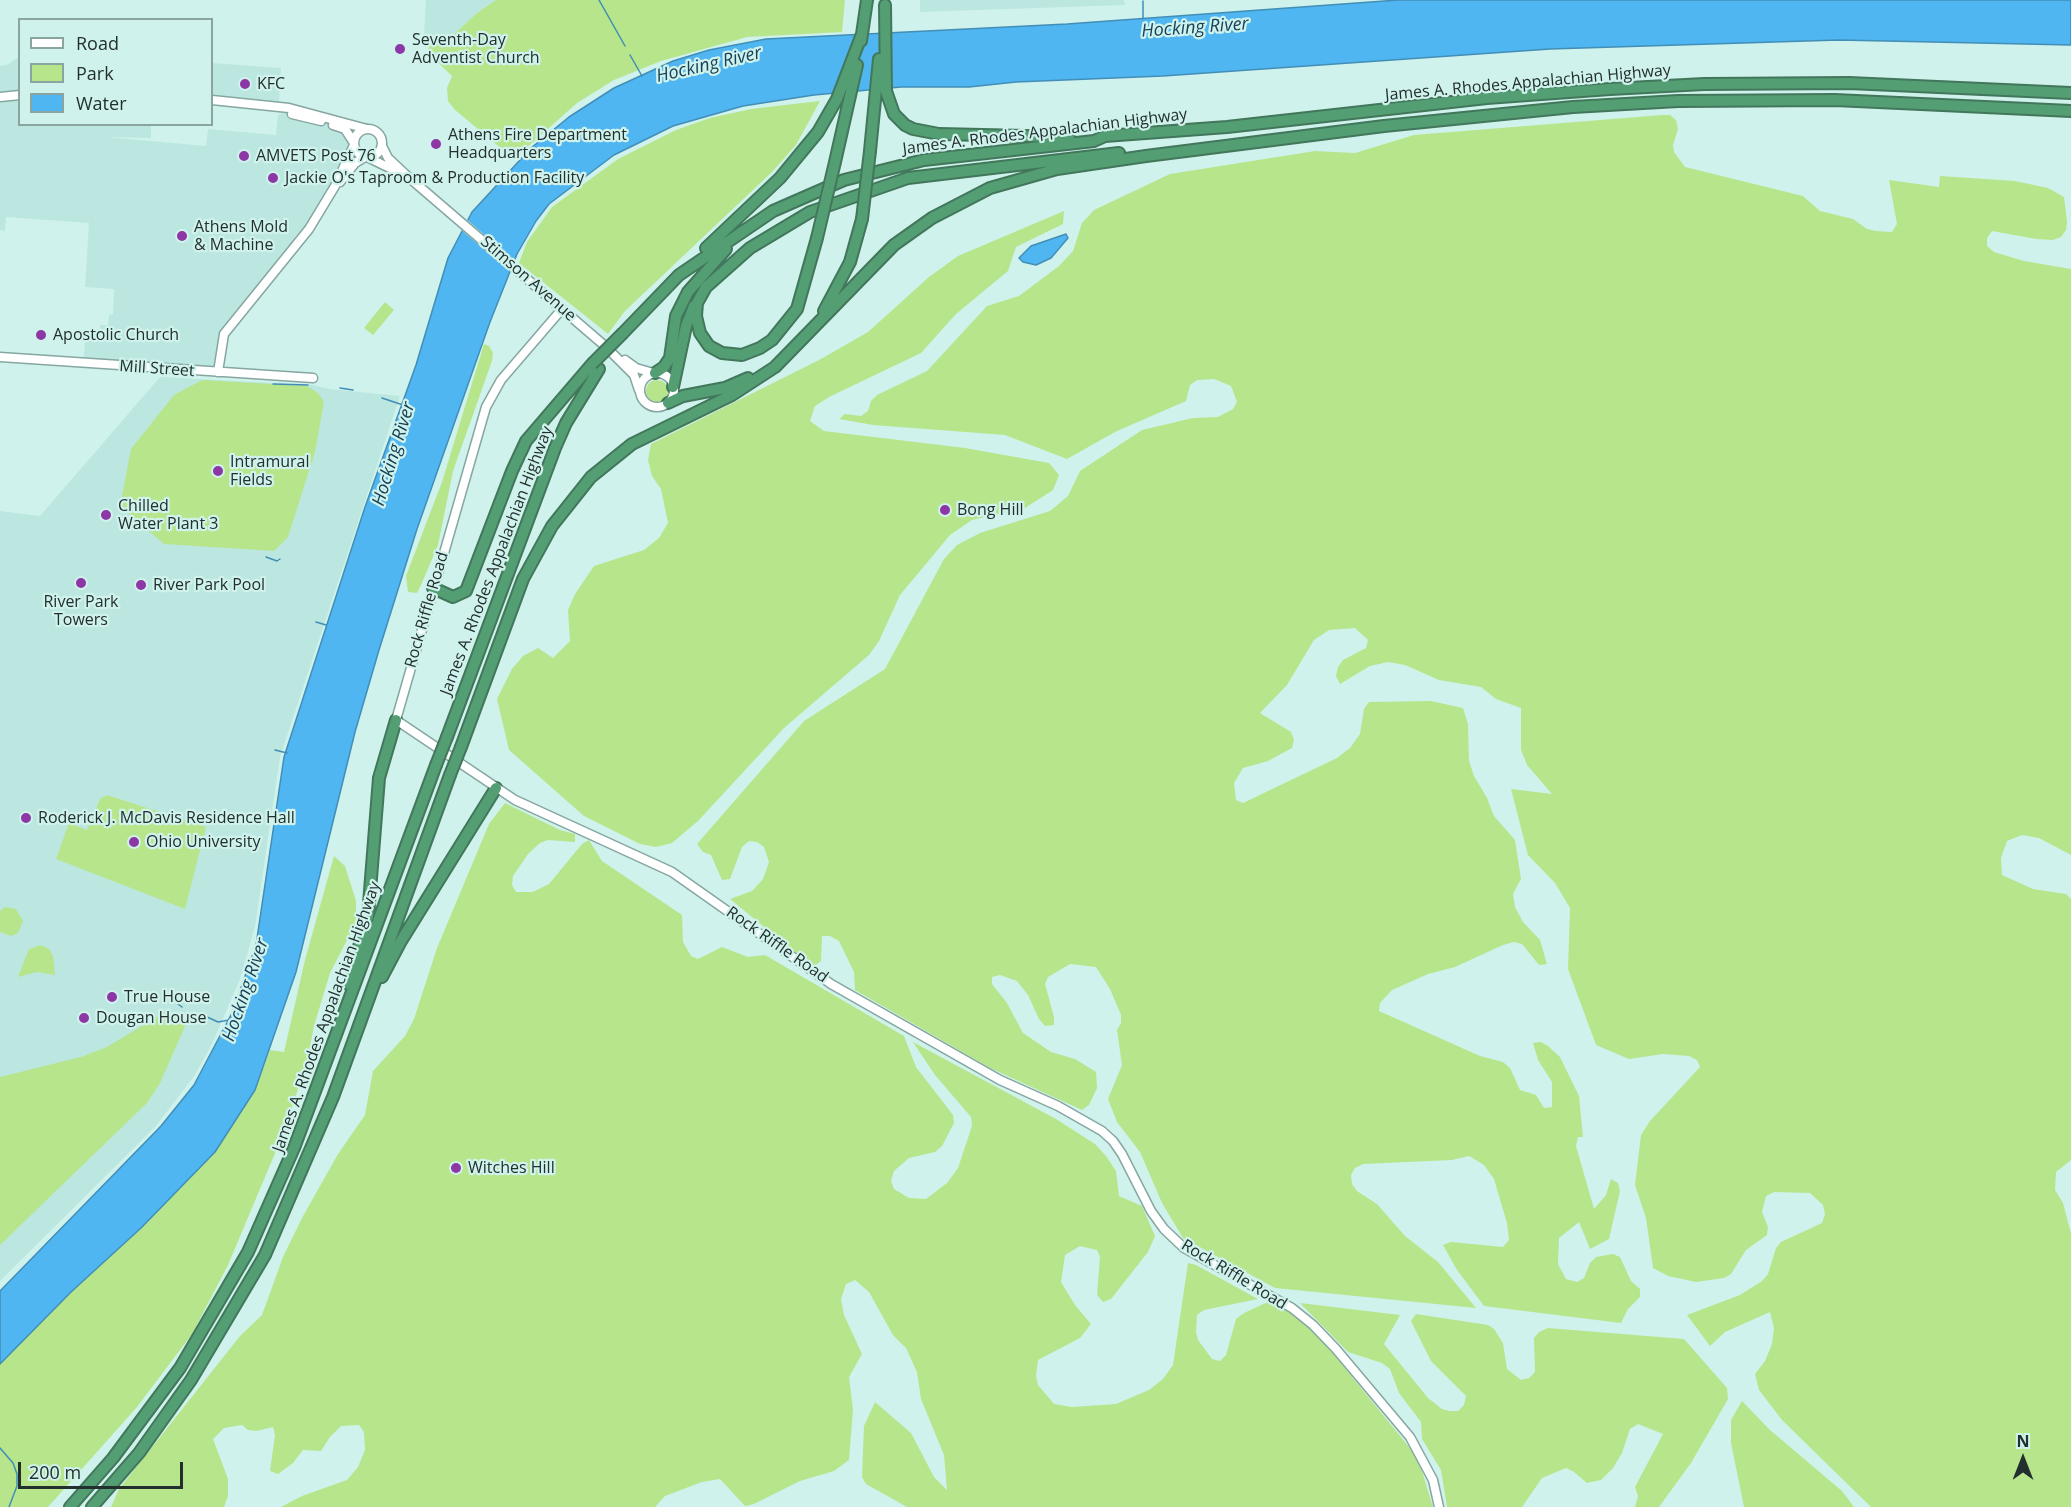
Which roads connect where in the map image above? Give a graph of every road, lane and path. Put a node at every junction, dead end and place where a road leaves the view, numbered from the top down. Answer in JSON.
{"nodes":[{"id":1,"x":867,"y":1,"type":"edge"},
{"id":2,"x":885,"y":3,"type":"edge"},
{"id":3,"x":862,"y":34,"type":"junction"},
{"id":4,"x":2071,"y":93,"type":"edge"},
{"id":5,"x":18,"y":95,"type":"edge"},
{"id":6,"x":0,"y":97,"type":"edge"},
{"id":7,"x":213,"y":100,"type":"edge"},
{"id":8,"x":213,"y":105,"type":"edge"},
{"id":9,"x":2071,"y":111,"type":"edge"},
{"id":10,"x":1384,"y":126,"type":"junction"},
{"id":11,"x":367,"y":129,"type":"junction"},
{"id":12,"x":1105,"y":136,"type":"junction"},
{"id":13,"x":354,"y":144,"type":"junction"},
{"id":14,"x":382,"y":146,"type":"junction"},
{"id":15,"x":366,"y":157,"type":"junction"},
{"id":16,"x":406,"y":176,"type":"junction"},
{"id":17,"x":335,"y":186,"type":"junction"},
{"id":18,"x":754,"y":222,"type":"junction"},
{"id":19,"x":679,"y":275,"type":"junction"},
{"id":20,"x":697,"y":303,"type":"junction"},
{"id":21,"x":562,"y":309,"type":"junction"},
{"id":22,"x":809,"y":334,"type":"junction"},
{"id":23,"x":605,"y":346,"type":"junction"},
{"id":24,"x":0,"y":357,"type":"edge"},
{"id":25,"x":785,"y":358,"type":"junction"},
{"id":26,"x":596,"y":367,"type":"junction"},
{"id":27,"x":218,"y":372,"type":"junction"},
{"id":28,"x":654,"y":373,"type":"junction"},
{"id":29,"x":314,"y":378,"type":"dead end"},
{"id":30,"x":673,"y":387,"type":"junction"},
{"id":31,"x":639,"y":390,"type":"junction"},
{"id":32,"x":668,"y":403,"type":"junction"},
{"id":33,"x":434,"y":588,"type":"junction"},
{"id":34,"x":396,"y":720,"type":"junction"},
{"id":35,"x":496,"y":788,"type":"junction"},
{"id":36,"x":365,"y":1009,"type":"junction"},
{"id":37,"x":338,"y":1024,"type":"junction"},
{"id":38,"x":70,"y":1507,"type":"edge"},
{"id":39,"x":92,"y":1507,"type":"edge"},
{"id":40,"x":1439,"y":1507,"type":"edge"}],
"edges":[{"from":1,"to":3,"type":"highway"},
{"from":2,"to":12,"type":"highway"},
{"from":2,"to":22,"type":"highway","bridge":true},
{"from":3,"to":19,"type":"highway"},
{"from":3,"to":20,"type":"highway","bridge":true},
{"from":4,"to":12,"type":"highway","name":"James A. Rhodes Appalachian Highway"},
{"from":5,"to":6,"type":"street"},
{"from":7,"to":11,"type":"street"},
{"from":8,"to":13,"type":"street"},
{"from":9,"to":10,"type":"highway","name":"James A. Rhodes Appalachian Highway"},
{"from":10,"to":20,"type":"highway"},
{"from":10,"to":22,"type":"highway","name":"James A. Rhodes Appalachian Highway"},
{"from":11,"to":13,"type":"street"},
{"from":11,"to":14,"type":"street"},
{"from":12,"to":18,"type":"highway","name":"James A. Rhodes Appalachian Highway"},
{"from":13,"to":15,"type":"street"},
{"from":13,"to":17,"type":"street"},
{"from":14,"to":15,"type":"street"},
{"from":14,"to":16,"type":"street","name":"Stimson Avenue"},
{"from":15,"to":16,"type":"street","name":"Stimson Avenue"},
{"from":15,"to":17,"type":"street"},
{"from":16,"to":21,"type":"street","name":"Stimson Avenue"},
{"from":17,"to":27,"type":"street"},
{"from":18,"to":19,"type":"highway","name":"James A. Rhodes Appalachian Highway"},
{"from":18,"to":28,"type":"highway"},
{"from":19,"to":26,"type":"highway","name":"James A. Rhodes Appalachian Highway","bridge":true},
{"from":20,"to":30,"type":"highway"},
{"from":21,"to":23,"type":"street","name":"Stimson Avenue"},
{"from":21,"to":33,"type":"street","name":"Rock Riffle Road"},
{"from":22,"to":25,"type":"highway","name":"James A. Rhodes Appalachian Highway"},
{"from":23,"to":28,"type":"street"},
{"from":23,"to":31,"type":"street","name":"Stimson Avenue"},
{"from":24,"to":27,"type":"street","name":"Mill Street"},
{"from":25,"to":32,"type":"highway"},
{"from":25,"to":36,"type":"highway","name":"James A. Rhodes Appalachian Highway","bridge":true},
{"from":26,"to":33,"type":"highway"},
{"from":26,"to":37,"type":"highway","name":"James A. Rhodes Appalachian Highway","bridge":true},
{"from":27,"to":29,"type":"street","name":"Mill Street"},
{"from":28,"to":30,"type":"street"},
{"from":28,"to":31,"type":"street"},
{"from":30,"to":32,"type":"street"},
{"from":31,"to":32,"type":"street"},
{"from":33,"to":34,"type":"street","name":"Rock Riffle Road"},
{"from":34,"to":35,"type":"street","name":"Rock Riffle Road"},
{"from":34,"to":37,"type":"highway"},
{"from":35,"to":36,"type":"highway"},
{"from":35,"to":40,"type":"street","name":"Rock Riffle Road"},
{"from":36,"to":39,"type":"highway","name":"James A. Rhodes Appalachian Highway"},
{"from":37,"to":38,"type":"highway","name":"James A. Rhodes Appalachian Highway"}]}
